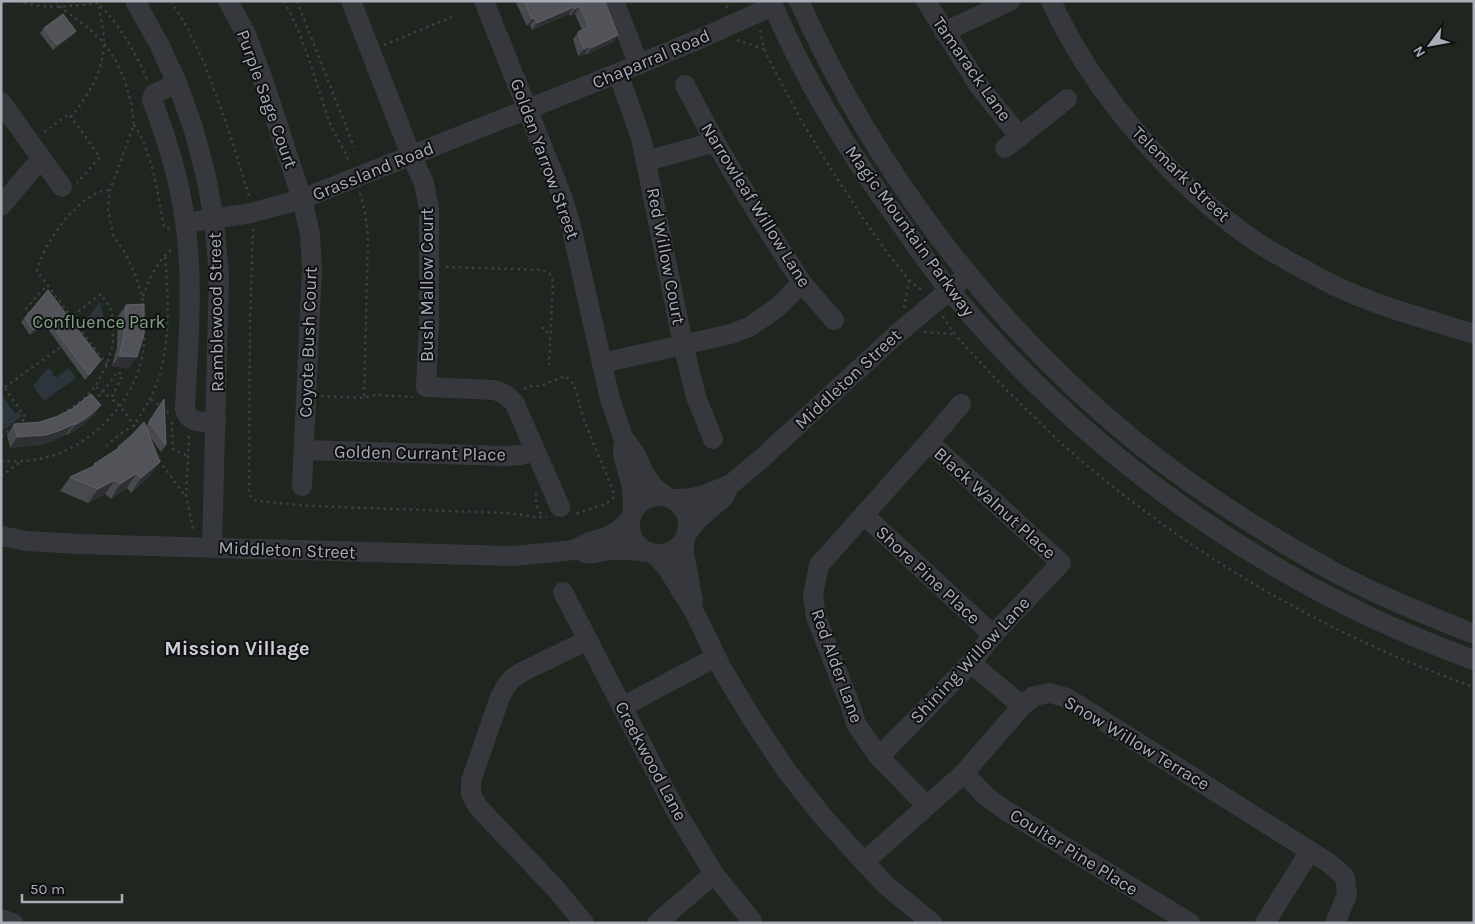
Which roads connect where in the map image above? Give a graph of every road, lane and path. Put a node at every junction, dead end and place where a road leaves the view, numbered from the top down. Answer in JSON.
{"nodes":[{"id":1,"x":18,"y":1,"type":"edge"},
{"id":2,"x":56,"y":1,"type":"edge"},
{"id":3,"x":135,"y":1,"type":"edge"},
{"id":4,"x":171,"y":1,"type":"edge"},
{"id":5,"x":228,"y":1,"type":"edge"},
{"id":6,"x":296,"y":1,"type":"edge"},
{"id":7,"x":351,"y":1,"type":"edge"},
{"id":8,"x":484,"y":1,"type":"edge"},
{"id":9,"x":614,"y":1,"type":"edge"},
{"id":10,"x":729,"y":1,"type":"edge"},
{"id":11,"x":799,"y":1,"type":"edge"},
{"id":12,"x":926,"y":1,"type":"edge"},
{"id":13,"x":1010,"y":1,"type":"edge"},
{"id":14,"x":1051,"y":1,"type":"edge"},
{"id":15,"x":97,"y":2,"type":"edge"},
{"id":16,"x":772,"y":4,"type":"edge"},
{"id":17,"x":60,"y":7,"type":"junction"},
{"id":18,"x":726,"y":9,"type":"dead end"},
{"id":19,"x":452,"y":17,"type":"dead end"},
{"id":20,"x":760,"y":28,"type":"dead end"},
{"id":21,"x":944,"y":32,"type":"junction"},
{"id":22,"x":741,"y":40,"type":"dead end"},
{"id":23,"x":104,"y":43,"type":"junction"},
{"id":24,"x":764,"y":49,"type":"junction"},
{"id":25,"x":370,"y":51,"type":"junction"},
{"id":26,"x":638,"y":65,"type":"junction"},
{"id":27,"x":618,"y":73,"type":"junction"},
{"id":28,"x":177,"y":83,"type":"junction"},
{"id":29,"x":685,"y":85,"type":"dead end"},
{"id":30,"x":154,"y":94,"type":"junction"},
{"id":31,"x":1066,"y":99,"type":"dead end"},
{"id":32,"x":1,"y":102,"type":"edge"},
{"id":33,"x":528,"y":108,"type":"junction"},
{"id":34,"x":71,"y":117,"type":"junction"},
{"id":35,"x":134,"y":125,"type":"junction"},
{"id":36,"x":30,"y":142,"type":"junction"},
{"id":37,"x":716,"y":142,"type":"junction"},
{"id":38,"x":354,"y":146,"type":"dead end"},
{"id":39,"x":411,"y":156,"type":"junction"},
{"id":40,"x":43,"y":160,"type":"junction"},
{"id":41,"x":647,"y":161,"type":"junction"},
{"id":42,"x":62,"y":187,"type":"joint"},
{"id":43,"x":110,"y":190,"type":"junction"},
{"id":44,"x":302,"y":199,"type":"junction"},
{"id":45,"x":1,"y":206,"type":"edge"},
{"id":46,"x":251,"y":214,"type":"junction"},
{"id":47,"x":214,"y":220,"type":"junction"},
{"id":48,"x":181,"y":227,"type":"junction"},
{"id":49,"x":177,"y":246,"type":"dead end"},
{"id":50,"x":165,"y":254,"type":"junction"},
{"id":51,"x":429,"y":266,"type":"junction"},
{"id":52,"x":969,"y":274,"type":"junction"},
{"id":53,"x":909,"y":280,"type":"junction"},
{"id":54,"x":802,"y":283,"type":"junction"},
{"id":55,"x":47,"y":286,"type":"junction"},
{"id":56,"x":949,"y":290,"type":"junction"},
{"id":57,"x":924,"y":292,"type":"dead end"},
{"id":58,"x":142,"y":297,"type":"junction"},
{"id":59,"x":904,"y":298,"type":"dead end"},
{"id":60,"x":29,"y":314,"type":"edge"},
{"id":61,"x":71,"y":317,"type":"junction"},
{"id":62,"x":944,"y":318,"type":"dead end"},
{"id":63,"x":834,"y":320,"type":"dead end"},
{"id":64,"x":542,"y":326,"type":"dead end"},
{"id":65,"x":551,"y":332,"type":"junction"},
{"id":66,"x":927,"y":332,"type":"dead end"},
{"id":67,"x":1474,"y":334,"type":"edge"},
{"id":68,"x":66,"y":343,"type":"edge"},
{"id":69,"x":683,"y":344,"type":"junction"},
{"id":70,"x":602,"y":363,"type":"junction"},
{"id":71,"x":107,"y":365,"type":"junction"},
{"id":72,"x":549,"y":365,"type":"dead end"},
{"id":73,"x":1,"y":383,"type":"edge"},
{"id":74,"x":96,"y":387,"type":"junction"},
{"id":75,"x":426,"y":387,"type":"junction"},
{"id":76,"x":5,"y":388,"type":"junction"},
{"id":77,"x":102,"y":392,"type":"junction"},
{"id":78,"x":306,"y":395,"type":"junction"},
{"id":79,"x":111,"y":398,"type":"junction"},
{"id":80,"x":510,"y":398,"type":"junction"},
{"id":81,"x":151,"y":400,"type":"junction"},
{"id":82,"x":93,"y":402,"type":"edge"},
{"id":83,"x":961,"y":404,"type":"dead end"},
{"id":84,"x":120,"y":406,"type":"junction"},
{"id":85,"x":57,"y":418,"type":"edge"},
{"id":86,"x":190,"y":419,"type":"junction"},
{"id":87,"x":216,"y":422,"type":"junction"},
{"id":88,"x":134,"y":425,"type":"junction"},
{"id":89,"x":14,"y":427,"type":"junction"},
{"id":90,"x":23,"y":427,"type":"edge"},
{"id":91,"x":139,"y":433,"type":"edge"},
{"id":92,"x":1,"y":436,"type":"edge"},
{"id":93,"x":623,"y":437,"type":"junction"},
{"id":94,"x":713,"y":439,"type":"dead end"},
{"id":95,"x":929,"y":442,"type":"junction"},
{"id":96,"x":106,"y":446,"type":"dead end"},
{"id":97,"x":304,"y":450,"type":"junction"},
{"id":98,"x":535,"y":450,"type":"junction"},
{"id":99,"x":188,"y":456,"type":"junction"},
{"id":100,"x":157,"y":457,"type":"edge"},
{"id":101,"x":1,"y":461,"type":"edge"},
{"id":102,"x":20,"y":462,"type":"junction"},
{"id":103,"x":1,"y":476,"type":"edge"},
{"id":104,"x":730,"y":485,"type":"junction"},
{"id":105,"x":302,"y":486,"type":"dead end"},
{"id":106,"x":186,"y":497,"type":"junction"},
{"id":107,"x":669,"y":498,"type":"junction"},
{"id":108,"x":560,"y":513,"type":"junction"},
{"id":109,"x":864,"y":515,"type":"junction"},
{"id":110,"x":631,"y":516,"type":"junction"},
{"id":111,"x":1,"y":536,"type":"edge"},
{"id":112,"x":194,"y":536,"type":"dead end"},
{"id":113,"x":686,"y":536,"type":"junction"},
{"id":114,"x":212,"y":548,"type":"junction"},
{"id":115,"x":574,"y":550,"type":"junction"},
{"id":116,"x":650,"y":553,"type":"junction"},
{"id":117,"x":1061,"y":563,"type":"joint"},
{"id":118,"x":563,"y":592,"type":"dead end"},
{"id":119,"x":695,"y":613,"type":"junction"},
{"id":120,"x":1474,"y":634,"type":"edge"},
{"id":121,"x":993,"y":635,"type":"junction"},
{"id":122,"x":588,"y":640,"type":"junction"},
{"id":123,"x":716,"y":657,"type":"junction"},
{"id":124,"x":1474,"y":660,"type":"edge"},
{"id":125,"x":971,"y":663,"type":"junction"},
{"id":126,"x":1022,"y":706,"type":"junction"},
{"id":127,"x":622,"y":707,"type":"junction"},
{"id":128,"x":879,"y":756,"type":"junction"},
{"id":129,"x":964,"y":773,"type":"junction"},
{"id":130,"x":927,"y":806,"type":"junction"},
{"id":131,"x":1310,"y":851,"type":"junction"},
{"id":132,"x":864,"y":862,"type":"junction"},
{"id":133,"x":714,"y":874,"type":"junction"},
{"id":134,"x":1,"y":919,"type":"edge"},
{"id":135,"x":752,"y":921,"type":"dead end"},
{"id":136,"x":13,"y":923,"type":"edge"},
{"id":137,"x":584,"y":923,"type":"edge"},
{"id":138,"x":657,"y":923,"type":"edge"},
{"id":139,"x":932,"y":923,"type":"edge"},
{"id":140,"x":1190,"y":923,"type":"edge"},
{"id":141,"x":1266,"y":923,"type":"edge"},
{"id":142,"x":1335,"y":923,"type":"edge"}],
"edges":[{"from":1,"to":17,"type":"path"},
{"from":2,"to":17,"type":"path"},
{"from":3,"to":28,"type":"street","name":"Ramblewood Street"},
{"from":4,"to":46,"type":"path"},
{"from":5,"to":44,"type":"street","name":"Purple Sage Court"},
{"from":6,"to":38,"type":"path"},
{"from":7,"to":25,"type":"street","name":"Bush Mallow Court"},
{"from":8,"to":33,"type":"street","name":"Golden Yarrow Street"},
{"from":9,"to":26,"type":"street"},
{"from":10,"to":18,"type":"path"},
{"from":11,"to":52,"type":"street","name":"Magic Mountain Parkway"},
{"from":12,"to":21,"type":"street","name":"Tamarack Lane"},
{"from":13,"to":21,"type":"street"},
{"from":14,"to":67,"type":"street","name":"Telemark Street"},
{"from":15,"to":17,"type":"path"},
{"from":15,"to":23,"type":"path"},
{"from":15,"to":30,"type":"path"},
{"from":16,"to":26,"type":"street","name":"Chaparral Road"},
{"from":16,"to":56,"type":"street","name":"Magic Mountain Parkway"},
{"from":17,"to":23,"type":"path"},
{"from":19,"to":25,"type":"path"},
{"from":20,"to":24,"type":"path"},
{"from":21,"to":31,"type":"street","name":"Tamarack Lane"},
{"from":22,"to":24,"type":"path"},
{"from":23,"to":34,"type":"path"},
{"from":23,"to":35,"type":"path"},
{"from":24,"to":53,"type":"path"},
{"from":25,"to":39,"type":"street","name":"Bush Mallow Court"},
{"from":26,"to":27,"type":"street","name":"Chaparral Road"},
{"from":27,"to":33,"type":"street","name":"Chaparral Road"},
{"from":27,"to":41,"type":"street","name":"Red Willow Court"},
{"from":28,"to":30,"type":"street"},
{"from":28,"to":47,"type":"street","name":"Ramblewood Street"},
{"from":29,"to":37,"type":"street","name":"Narrowleaf Willow Lane"},
{"from":30,"to":48,"type":"street"},
{"from":32,"to":36,"type":"street"},
{"from":33,"to":39,"type":"street","name":"Grassland Road"},
{"from":33,"to":70,"type":"street","name":"Golden Yarrow Street"},
{"from":34,"to":36,"type":"path"},
{"from":34,"to":42,"type":"path"},
{"from":35,"to":43,"type":"path"},
{"from":35,"to":48,"type":"path"},
{"from":36,"to":40,"type":"street"},
{"from":37,"to":41,"type":"street"},
{"from":37,"to":54,"type":"street","name":"Narrowleaf Willow Lane"},
{"from":39,"to":44,"type":"street","name":"Grassland Road"},
{"from":39,"to":51,"type":"street","name":"Bush Mallow Court"},
{"from":40,"to":42,"type":"street"},
{"from":40,"to":45,"type":"street"},
{"from":41,"to":69,"type":"street","name":"Red Willow Court"},
{"from":43,"to":55,"type":"path"},
{"from":43,"to":58,"type":"path"},
{"from":44,"to":46,"type":"street","name":"Grassland Road"},
{"from":44,"to":78,"type":"street","name":"Coyote Bush Court"},
{"from":46,"to":47,"type":"street","name":"Grassland Road"},
{"from":46,"to":108,"type":"path"},
{"from":47,"to":48,"type":"street","name":"Grassland Road"},
{"from":47,"to":87,"type":"street","name":"Ramblewood Street"},
{"from":48,"to":86,"type":"street"},
{"from":49,"to":50,"type":"path"},
{"from":50,"to":58,"type":"path"},
{"from":50,"to":81,"type":"path"},
{"from":51,"to":65,"type":"path"},
{"from":51,"to":75,"type":"street","name":"Bush Mallow Court"},
{"from":52,"to":56,"type":"street","name":"Middleton Street"},
{"from":52,"to":120,"type":"street","name":"Magic Mountain Parkway"},
{"from":53,"to":57,"type":"path"},
{"from":53,"to":59,"type":"path"},
{"from":54,"to":63,"type":"street","name":"Narrowleaf Willow Lane"},
{"from":54,"to":69,"type":"street"},
{"from":55,"to":60,"type":"path"},
{"from":55,"to":61,"type":"path"},
{"from":56,"to":104,"type":"street","name":"Middleton Street"},
{"from":56,"to":124,"type":"street","name":"Magic Mountain Parkway"},
{"from":58,"to":84,"type":"path"},
{"from":61,"to":71,"type":"path"},
{"from":61,"to":71,"type":"path"},
{"from":62,"to":66,"type":"path"},
{"from":64,"to":65,"type":"path"},
{"from":65,"to":72,"type":"path"},
{"from":68,"to":76,"type":"path"},
{"from":69,"to":70,"type":"street"},
{"from":69,"to":94,"type":"street","name":"Red Willow Court"},
{"from":70,"to":93,"type":"street","name":"Golden Yarrow Street"},
{"from":71,"to":74,"type":"path"},
{"from":73,"to":76,"type":"path"},
{"from":74,"to":77,"type":"path"},
{"from":74,"to":85,"type":"path"},
{"from":75,"to":78,"type":"path"},
{"from":75,"to":80,"type":"street"},
{"from":76,"to":89,"type":"path"},
{"from":77,"to":79,"type":"path"},
{"from":77,"to":79,"type":"path"},
{"from":77,"to":82,"type":"path"},
{"from":78,"to":97,"type":"street","name":"Coyote Bush Court"},
{"from":79,"to":84,"type":"path"},
{"from":80,"to":98,"type":"street"},
{"from":80,"to":108,"type":"path"},
{"from":81,"to":88,"type":"path"},
{"from":81,"to":99,"type":"path"},
{"from":83,"to":95,"type":"street","name":"Red Alder Lane"},
{"from":84,"to":88,"type":"path"},
{"from":84,"to":102,"type":"path"},
{"from":86,"to":87,"type":"street"},
{"from":86,"to":99,"type":"path"},
{"from":87,"to":114,"type":"street","name":"Ramblewood Street"},
{"from":88,"to":91,"type":"path"},
{"from":88,"to":96,"type":"path"},
{"from":89,"to":90,"type":"path"},
{"from":89,"to":92,"type":"path"},
{"from":93,"to":107,"type":"street","name":"Golden Yarrow Street"},
{"from":93,"to":110,"type":"street","name":"Golden Yarrow Street"},
{"from":95,"to":109,"type":"street","name":"Red Alder Lane"},
{"from":95,"to":117,"type":"street","name":"Black Walnut Place"},
{"from":97,"to":98,"type":"street","name":"Golden Currant Place"},
{"from":97,"to":105,"type":"street","name":"Coyote Bush Court"},
{"from":98,"to":108,"type":"street"},
{"from":99,"to":106,"type":"path"},
{"from":100,"to":106,"type":"path"},
{"from":101,"to":102,"type":"path"},
{"from":102,"to":103,"type":"path"},
{"from":104,"to":107,"type":"street","name":"Middleton Street"},
{"from":104,"to":113,"type":"street","name":"Middleton Street"},
{"from":106,"to":112,"type":"path"},
{"from":107,"to":110,"type":"street"},
{"from":107,"to":113,"type":"street"},
{"from":109,"to":121,"type":"street","name":"Shore Pine Place"},
{"from":109,"to":128,"type":"street","name":"Red Alder Lane"},
{"from":110,"to":115,"type":"street","name":"Middleton Street"},
{"from":110,"to":116,"type":"street"},
{"from":111,"to":114,"type":"street","name":"Middleton Street"},
{"from":113,"to":116,"type":"street"},
{"from":113,"to":119,"type":"street"},
{"from":114,"to":115,"type":"street","name":"Middleton Street"},
{"from":115,"to":116,"type":"street","name":"Middleton Street"},
{"from":116,"to":119,"type":"street"},
{"from":117,"to":121,"type":"street","name":"Shining Willow Lane"},
{"from":118,"to":122,"type":"street","name":"Creekwood Lane"},
{"from":119,"to":123,"type":"street"},
{"from":121,"to":125,"type":"street","name":"Shining Willow Lane"},
{"from":122,"to":127,"type":"street","name":"Creekwood Lane"},
{"from":122,"to":137,"type":"street"},
{"from":123,"to":127,"type":"street"},
{"from":123,"to":132,"type":"street"},
{"from":125,"to":126,"type":"street"},
{"from":125,"to":128,"type":"street","name":"Shining Willow Lane"},
{"from":126,"to":129,"type":"street","name":"Snow Willow Terrace"},
{"from":126,"to":131,"type":"street","name":"Snow Willow Terrace"},
{"from":127,"to":133,"type":"street","name":"Creekwood Lane"},
{"from":128,"to":130,"type":"street","name":"Red Alder Lane"},
{"from":129,"to":130,"type":"street","name":"Snow Willow Terrace"},
{"from":129,"to":140,"type":"street","name":"Coulter Pine Place"},
{"from":130,"to":132,"type":"street","name":"Snow Willow Terrace"},
{"from":131,"to":141,"type":"street"},
{"from":131,"to":142,"type":"street","name":"Snow Willow Terrace"},
{"from":132,"to":139,"type":"street"},
{"from":133,"to":135,"type":"street","name":"Creekwood Lane"},
{"from":133,"to":138,"type":"street"},
{"from":134,"to":136,"type":"street"}]}
